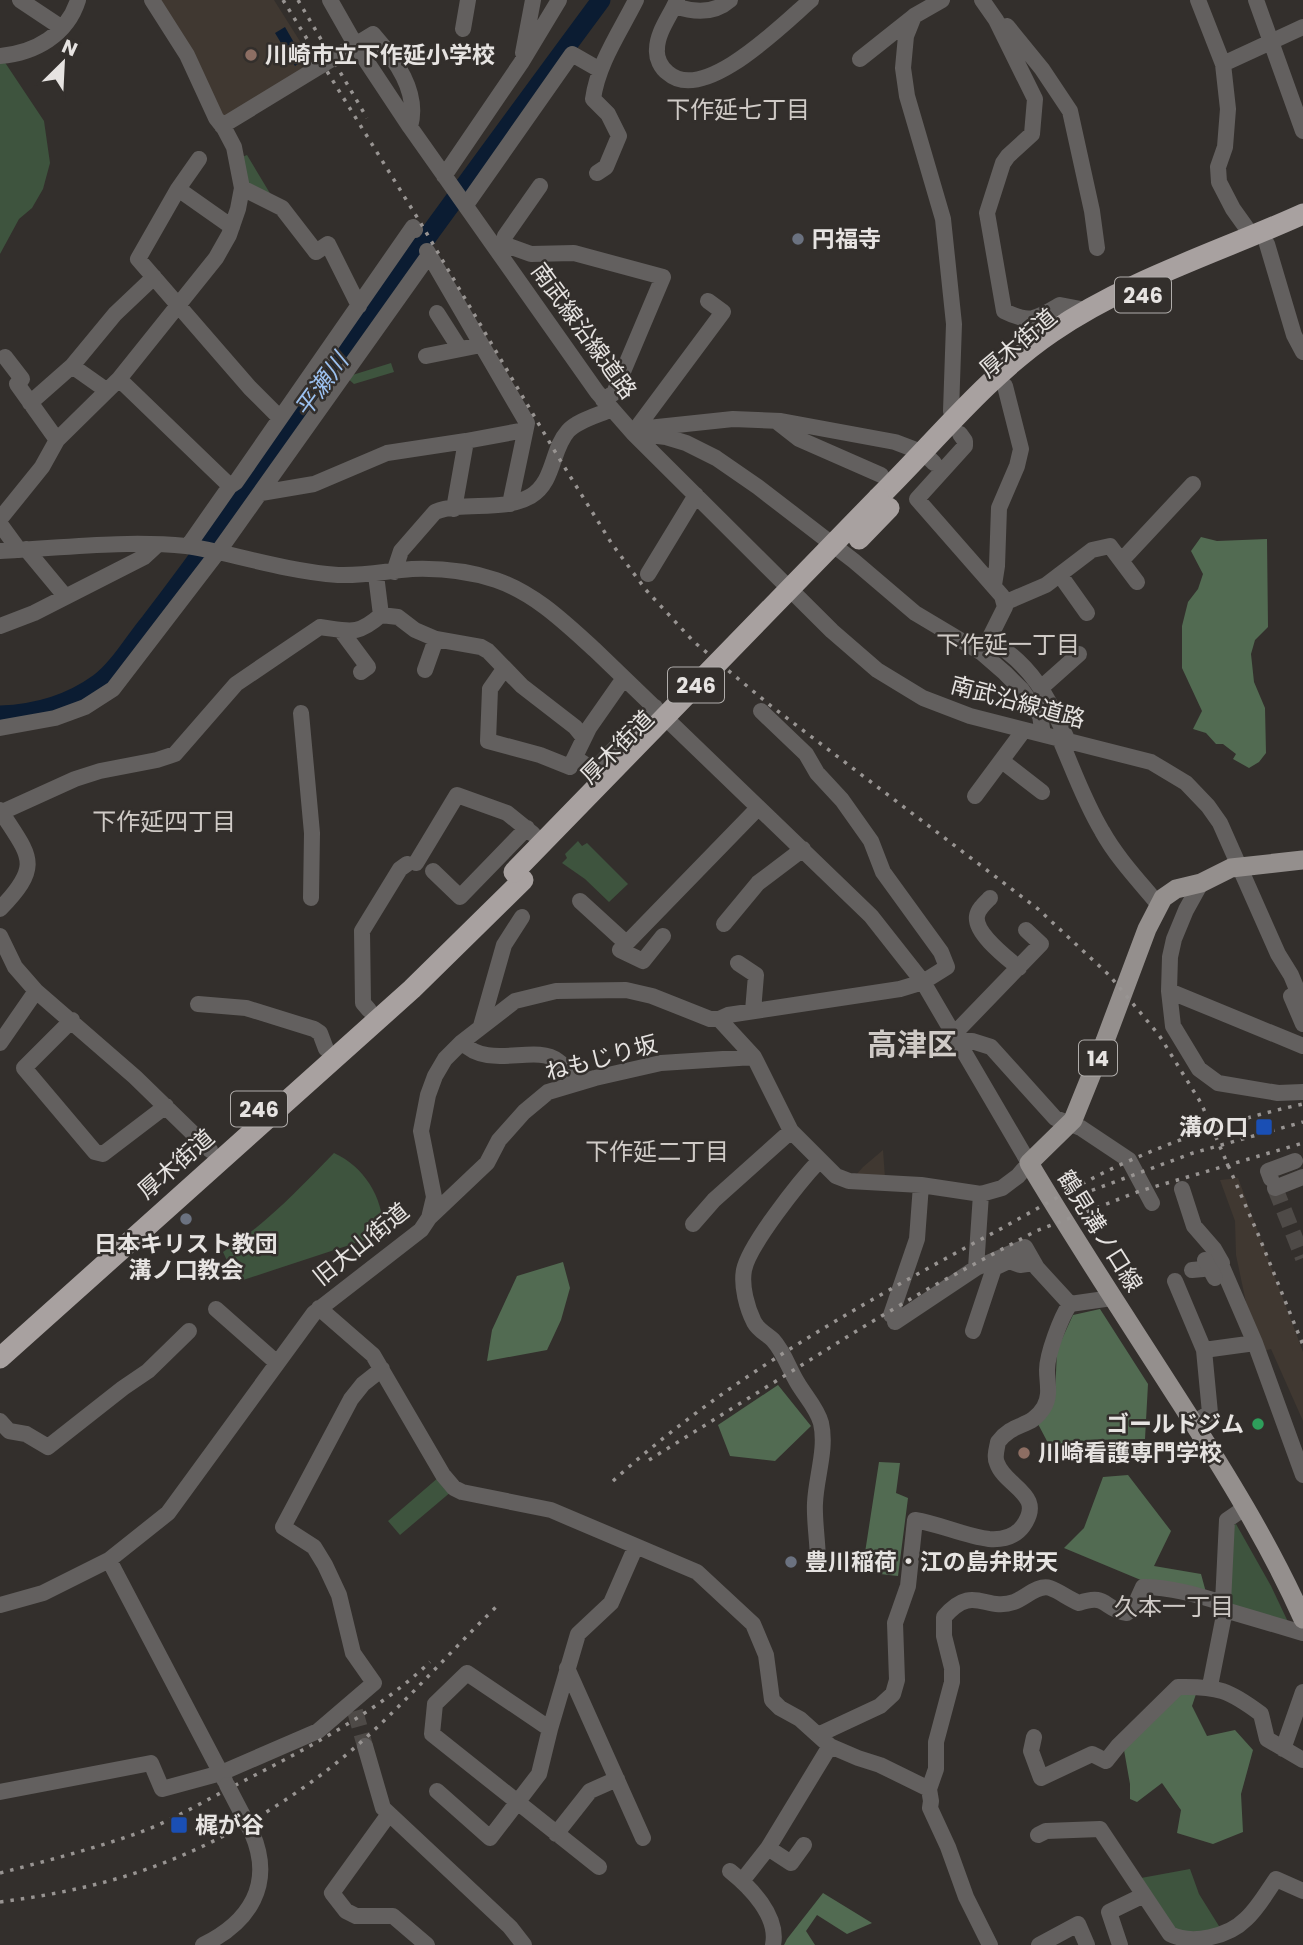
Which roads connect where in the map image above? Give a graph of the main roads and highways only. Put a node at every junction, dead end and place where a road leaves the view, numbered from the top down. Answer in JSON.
{"nodes":[{"id":1,"x":1303,"y":200,"type":"edge"},
{"id":2,"x":1303,"y":214,"type":"edge"},
{"id":3,"x":1303,"y":228,"type":"edge"},
{"id":4,"x":1250,"y":239,"type":"junction"},
{"id":5,"x":957,"y":427,"type":"junction"},
{"id":6,"x":1303,"y":860,"type":"edge"},
{"id":7,"x":518,"y":876,"type":"junction"},
{"id":8,"x":0,"y":1340,"type":"edge"},
{"id":9,"x":0,"y":1358,"type":"edge"},
{"id":10,"x":1303,"y":1619,"type":"edge"}],
"edges":[{"from":1,"to":4,"type":"highway","number":"246"},
{"from":2,"to":4,"type":"highway","name":"厚木街道","number":"246"},
{"from":3,"to":4,"type":"highway","name":"厚木街道","number":"246"},
{"from":4,"to":5,"type":"highway","name":"厚木街道","number":"246"},
{"from":4,"to":5,"type":"highway","name":"厚木街道","number":"246"},
{"from":5,"to":7,"type":"highway","name":"厚木街道","number":"246","bridge":true},
{"from":6,"to":10,"type":"main road","name":"鶴見溝ノ口線","number":"14"},
{"from":7,"to":8,"type":"highway","name":"厚木街道","number":"246"},
{"from":7,"to":9,"type":"highway","name":"厚木街道","number":"246"}]}
